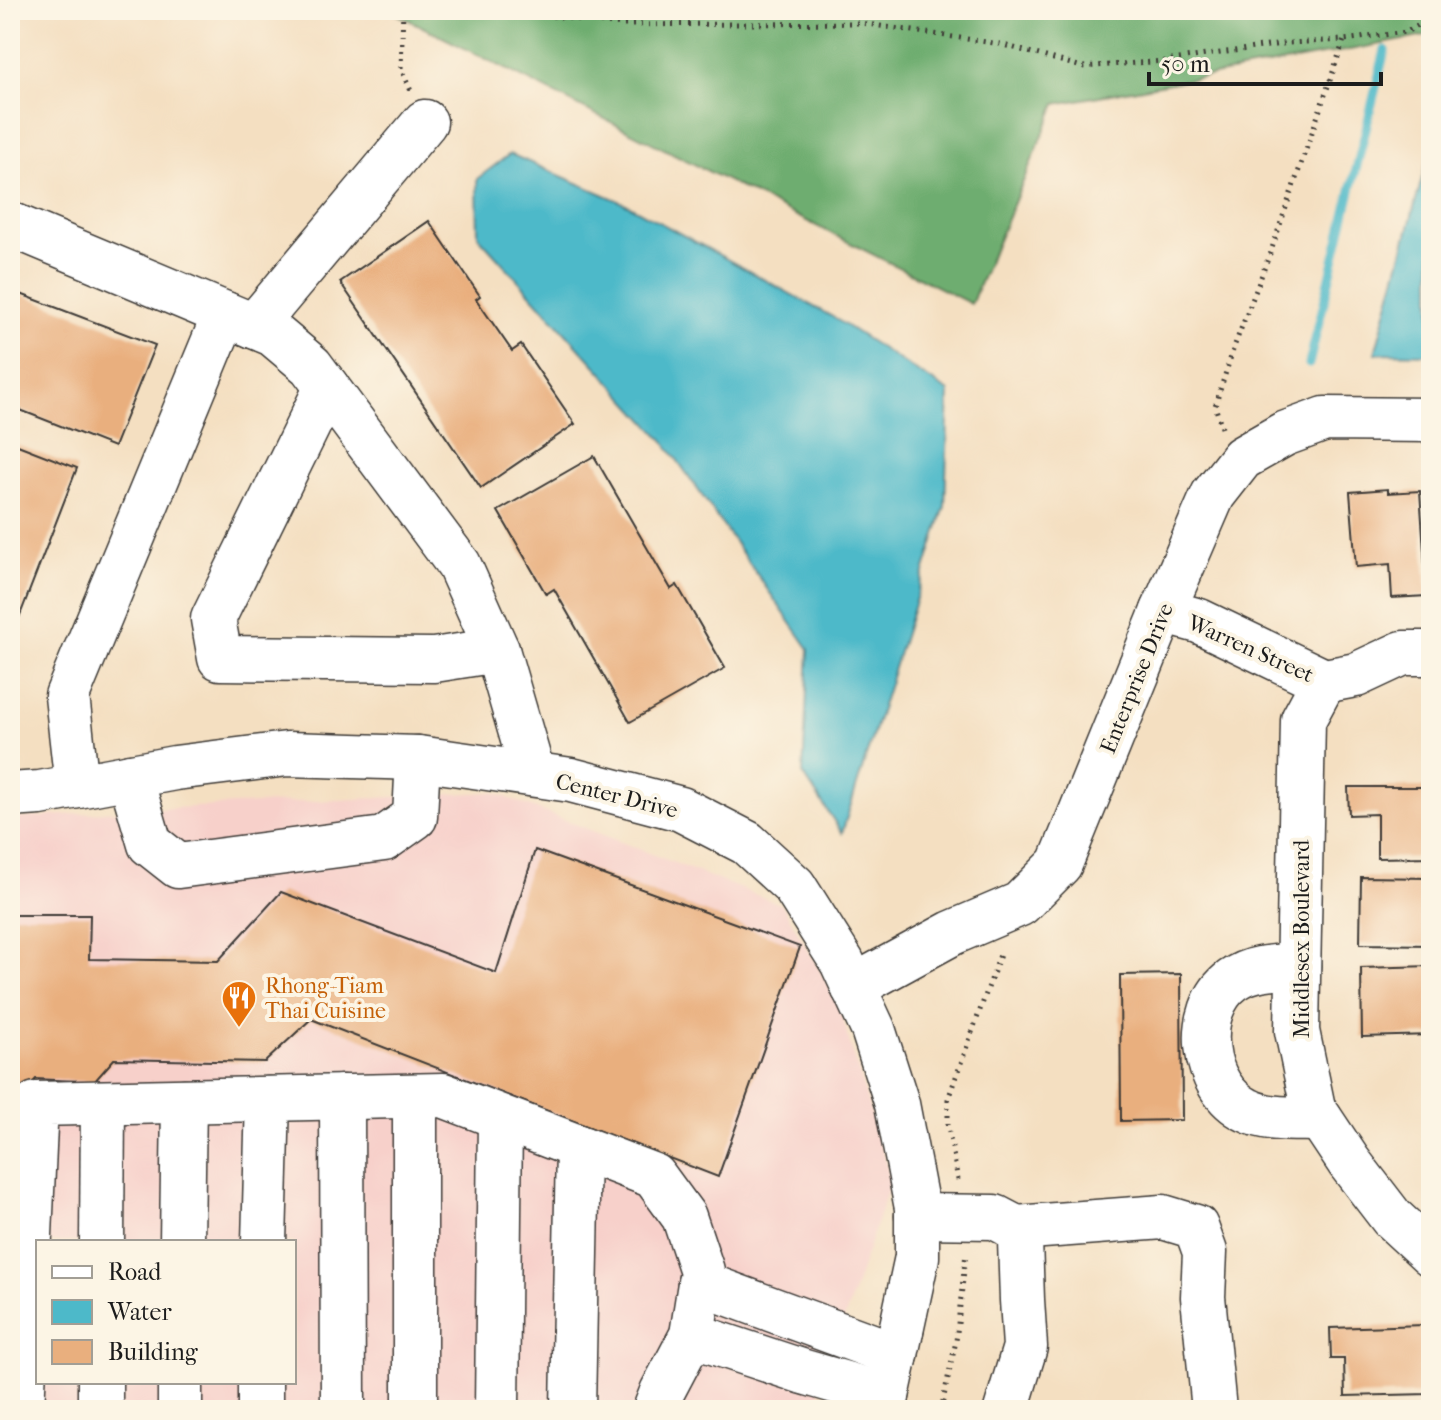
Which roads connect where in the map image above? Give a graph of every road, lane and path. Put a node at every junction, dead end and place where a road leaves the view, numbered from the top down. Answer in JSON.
{"nodes":[{"id":1,"x":403,"y":10,"type":"edge"},
{"id":2,"x":505,"y":10,"type":"edge"},
{"id":3,"x":1431,"y":18,"type":"edge"},
{"id":4,"x":1344,"y":40,"type":"junction"},
{"id":5,"x":425,"y":122,"type":"joint"},
{"id":6,"x":10,"y":224,"type":"edge"},
{"id":7,"x":239,"y":320,"type":"junction"},
{"id":8,"x":327,"y":387,"type":"junction"},
{"id":9,"x":1431,"y":420,"type":"edge"},
{"id":10,"x":1242,"y":458,"type":"junction"},
{"id":11,"x":1163,"y":611,"type":"junction"},
{"id":12,"x":497,"y":650,"type":"junction"},
{"id":13,"x":1431,"y":653,"type":"edge"},
{"id":14,"x":1324,"y":681,"type":"junction"},
{"id":15,"x":418,"y":758,"type":"junction"},
{"id":16,"x":533,"y":774,"type":"junction"},
{"id":17,"x":130,"y":776,"type":"junction"},
{"id":18,"x":77,"y":786,"type":"junction"},
{"id":19,"x":10,"y":795,"type":"edge"},
{"id":20,"x":997,"y":914,"type":"junction"},
{"id":21,"x":1298,"y":966,"type":"junction"},
{"id":22,"x":853,"y":987,"type":"junction"},
{"id":23,"x":415,"y":1096,"type":"junction"},
{"id":24,"x":342,"y":1097,"type":"junction"},
{"id":25,"x":268,"y":1099,"type":"junction"},
{"id":26,"x":184,"y":1101,"type":"junction"},
{"id":27,"x":103,"y":1103,"type":"junction"},
{"id":28,"x":500,"y":1118,"type":"junction"},
{"id":29,"x":1320,"y":1119,"type":"junction"},
{"id":30,"x":578,"y":1148,"type":"junction"},
{"id":31,"x":917,"y":1216,"type":"junction"},
{"id":32,"x":962,"y":1216,"type":"junction"},
{"id":33,"x":1016,"y":1228,"type":"junction"},
{"id":34,"x":102,"y":1240,"type":"edge"},
{"id":35,"x":182,"y":1240,"type":"edge"},
{"id":36,"x":264,"y":1240,"type":"edge"},
{"id":37,"x":1431,"y":1254,"type":"edge"},
{"id":38,"x":700,"y":1283,"type":"junction"},
{"id":39,"x":692,"y":1335,"type":"junction"},
{"id":40,"x":100,"y":1384,"type":"edge"},
{"id":41,"x":180,"y":1384,"type":"edge"},
{"id":42,"x":260,"y":1384,"type":"edge"},
{"id":43,"x":889,"y":1387,"type":"edge"},
{"id":44,"x":18,"y":1402,"type":"edge"},
{"id":45,"x":100,"y":1410,"type":"edge"},
{"id":46,"x":180,"y":1410,"type":"edge"},
{"id":47,"x":260,"y":1410,"type":"edge"},
{"id":48,"x":343,"y":1410,"type":"edge"},
{"id":49,"x":415,"y":1410,"type":"edge"},
{"id":50,"x":497,"y":1410,"type":"edge"},
{"id":51,"x":573,"y":1410,"type":"edge"},
{"id":52,"x":655,"y":1410,"type":"edge"},
{"id":53,"x":941,"y":1410,"type":"edge"},
{"id":54,"x":1006,"y":1410,"type":"edge"},
{"id":55,"x":1214,"y":1410,"type":"edge"}],
"edges":[{"from":1,"to":5,"type":"path"},
{"from":2,"to":4,"type":"path"},
{"from":3,"to":4,"type":"path"},
{"from":4,"to":10,"type":"path"},
{"from":5,"to":7,"type":"street"},
{"from":6,"to":7,"type":"street"},
{"from":7,"to":8,"type":"street"},
{"from":7,"to":18,"type":"street"},
{"from":8,"to":12,"type":"street"},
{"from":8,"to":12,"type":"street"},
{"from":9,"to":10,"type":"street","name":"Enterprise Drive"},
{"from":10,"to":11,"type":"street","name":"Enterprise Drive"},
{"from":11,"to":14,"type":"street","name":"Warren Street"},
{"from":11,"to":20,"type":"street","name":"Enterprise Drive"},
{"from":12,"to":16,"type":"street"},
{"from":13,"to":14,"type":"street","name":"Warren Street"},
{"from":14,"to":21,"type":"street","name":"Middlesex Boulevard"},
{"from":15,"to":16,"type":"street","name":"Center Drive"},
{"from":15,"to":17,"type":"street","name":"Center Drive"},
{"from":15,"to":17,"type":"street"},
{"from":16,"to":22,"type":"street","name":"Center Drive"},
{"from":17,"to":18,"type":"street","name":"Center Drive"},
{"from":18,"to":19,"type":"street","name":"Center Drive"},
{"from":20,"to":22,"type":"street","name":"Enterprise Drive"},
{"from":20,"to":32,"type":"path"},
{"from":21,"to":29,"type":"street","name":"Middlesex Boulevard"},
{"from":21,"to":29,"type":"street"},
{"from":22,"to":31,"type":"street","name":"Center Drive"},
{"from":23,"to":24,"type":"street"},
{"from":23,"to":28,"type":"street"},
{"from":23,"to":49,"type":"street"},
{"from":24,"to":25,"type":"street"},
{"from":24,"to":48,"type":"street"},
{"from":25,"to":26,"type":"street"},
{"from":25,"to":36,"type":"street"},
{"from":26,"to":27,"type":"street"},
{"from":26,"to":35,"type":"street"},
{"from":27,"to":34,"type":"street"},
{"from":27,"to":44,"type":"street"},
{"from":28,"to":30,"type":"street"},
{"from":28,"to":50,"type":"street"},
{"from":29,"to":37,"type":"street","name":"Middlesex Boulevard"},
{"from":30,"to":38,"type":"street"},
{"from":30,"to":51,"type":"street"},
{"from":31,"to":32,"type":"street"},
{"from":31,"to":43,"type":"street","name":"Center Drive"},
{"from":32,"to":33,"type":"street"},
{"from":32,"to":53,"type":"path"},
{"from":33,"to":54,"type":"street"},
{"from":33,"to":55,"type":"street"},
{"from":38,"to":39,"type":"street"},
{"from":38,"to":43,"type":"street"},
{"from":39,"to":43,"type":"street"},
{"from":39,"to":52,"type":"street"},
{"from":40,"to":45,"type":"street"},
{"from":41,"to":46,"type":"street"},
{"from":42,"to":47,"type":"street"}]}
